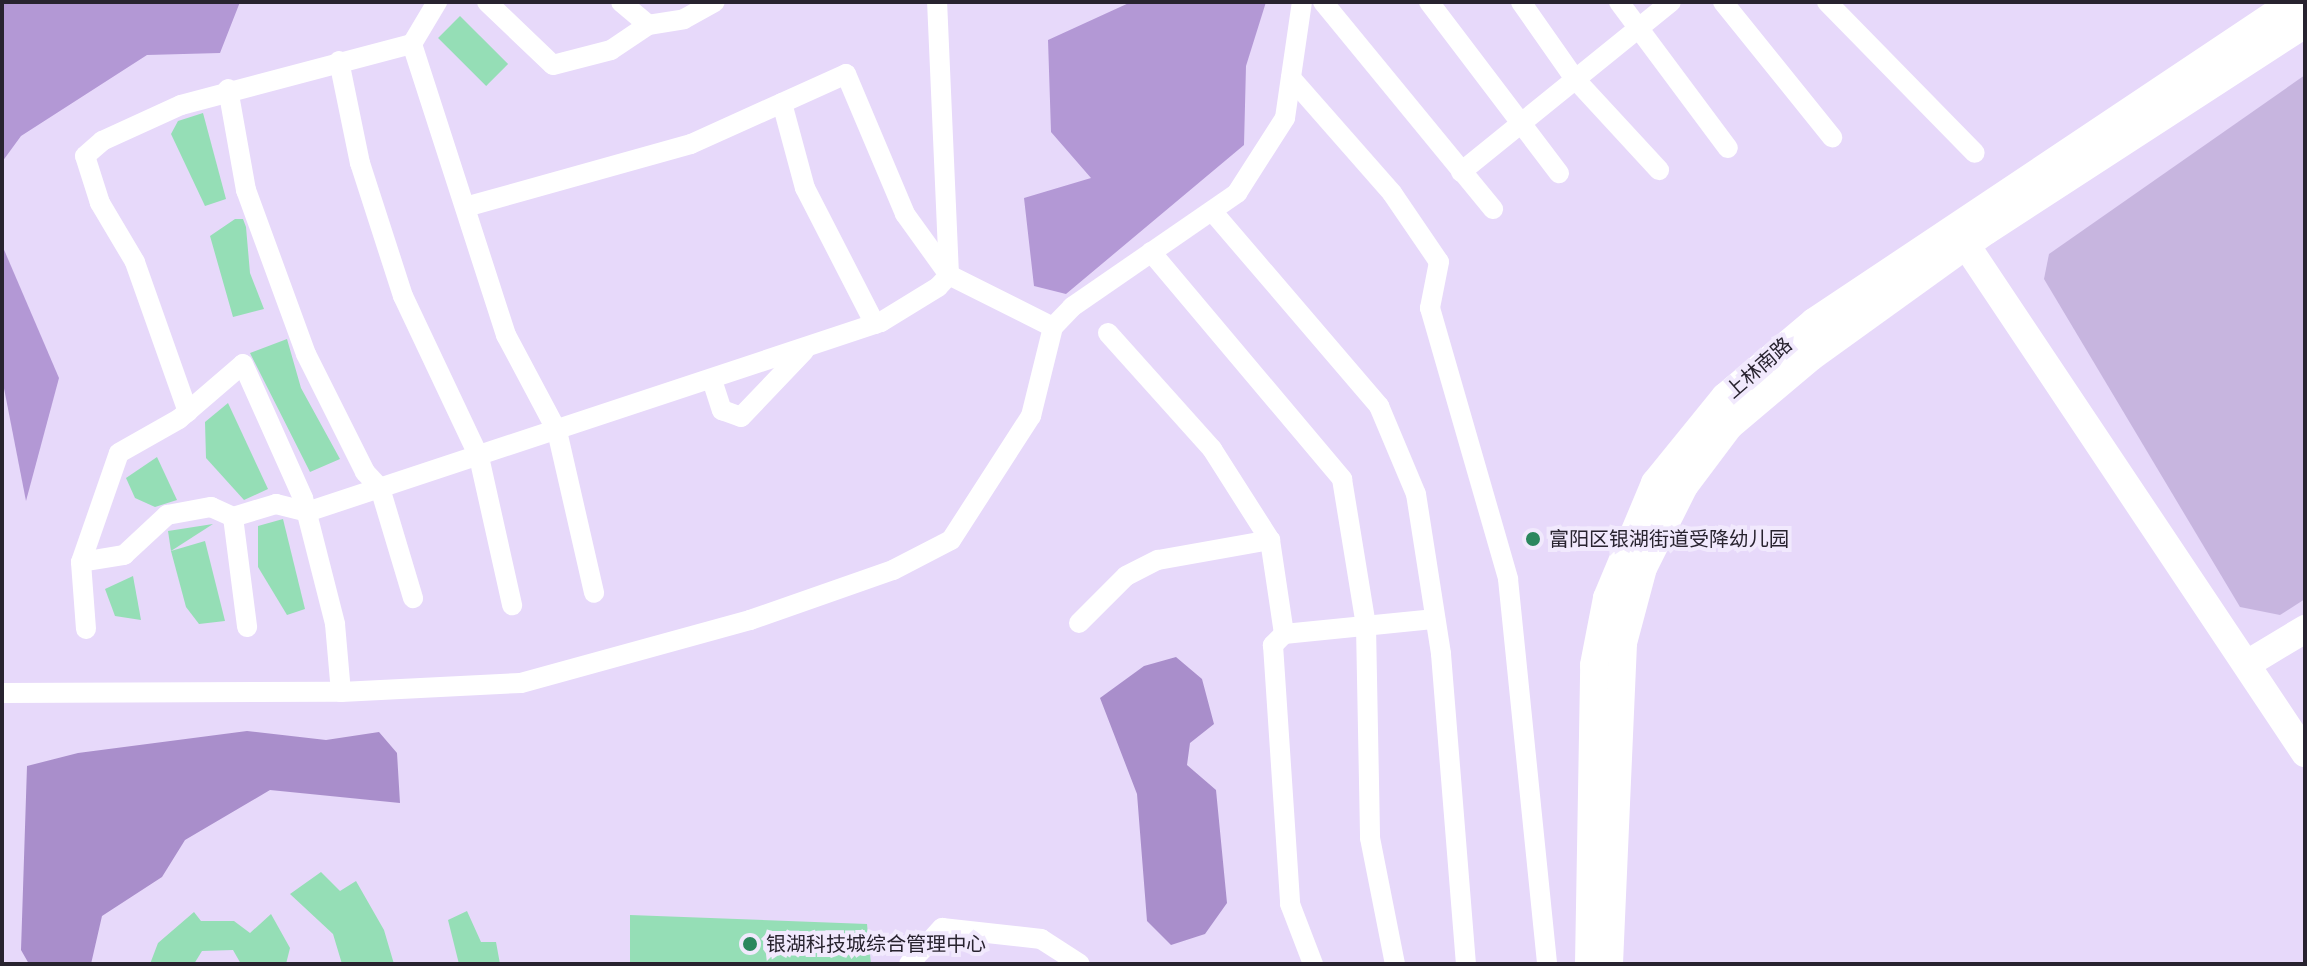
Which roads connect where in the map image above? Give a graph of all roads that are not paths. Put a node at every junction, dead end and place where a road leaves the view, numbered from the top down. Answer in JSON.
{"nodes":[{"id":1,"x":437,"y":2,"type":"edge"},
{"id":2,"x":487,"y":2,"type":"edge"},
{"id":3,"x":621,"y":2,"type":"edge"},
{"id":4,"x":715,"y":2,"type":"edge"},
{"id":5,"x":937,"y":2,"type":"edge"},
{"id":6,"x":1302,"y":2,"type":"edge"},
{"id":7,"x":1323,"y":2,"type":"edge"},
{"id":8,"x":1429,"y":2,"type":"edge"},
{"id":9,"x":1521,"y":2,"type":"edge"},
{"id":10,"x":1619,"y":2,"type":"edge"},
{"id":11,"x":1671,"y":2,"type":"edge"},
{"id":12,"x":1723,"y":2,"type":"edge"},
{"id":13,"x":1827,"y":2,"type":"edge"},
{"id":14,"x":2293,"y":2,"type":"edge"},
{"id":15,"x":2305,"y":24,"type":"edge"},
{"id":16,"x":648,"y":25,"type":"junction"},
{"id":17,"x":1637,"y":29,"type":"junction"},
{"id":18,"x":412,"y":44,"type":"junction"},
{"id":19,"x":339,"y":61,"type":"junction"},
{"id":20,"x":1291,"y":78,"type":"junction"},
{"id":21,"x":1575,"y":79,"type":"junction"},
{"id":22,"x":228,"y":89,"type":"junction"},
{"id":23,"x":782,"y":103,"type":"junction"},
{"id":24,"x":1521,"y":123,"type":"junction"},
{"id":25,"x":1832,"y":137,"type":"dead end"},
{"id":26,"x":1728,"y":148,"type":"dead end"},
{"id":27,"x":1975,"y":153,"type":"dead end"},
{"id":28,"x":1659,"y":170,"type":"dead end"},
{"id":29,"x":1461,"y":172,"type":"junction"},
{"id":30,"x":1559,"y":173,"type":"dead end"},
{"id":31,"x":469,"y":206,"type":"junction"},
{"id":32,"x":1493,"y":209,"type":"dead end"},
{"id":33,"x":1212,"y":211,"type":"junction"},
{"id":34,"x":1966,"y":245,"type":"junction"},
{"id":35,"x":1151,"y":252,"type":"junction"},
{"id":36,"x":949,"y":275,"type":"junction"},
{"id":37,"x":875,"y":324,"type":"junction"},
{"id":38,"x":1053,"y":327,"type":"junction"},
{"id":39,"x":1108,"y":333,"type":"dead end"},
{"id":40,"x":806,"y":348,"type":"junction"},
{"id":41,"x":712,"y":380,"type":"junction"},
{"id":42,"x":188,"y":412,"type":"junction"},
{"id":43,"x":557,"y":431,"type":"junction"},
{"id":44,"x":479,"y":457,"type":"junction"},
{"id":45,"x":380,"y":488,"type":"junction"},
{"id":46,"x":307,"y":512,"type":"junction"},
{"id":47,"x":233,"y":517,"type":"junction"},
{"id":48,"x":1270,"y":540,"type":"junction"},
{"id":49,"x":81,"y":562,"type":"junction"},
{"id":50,"x":594,"y":593,"type":"dead end"},
{"id":51,"x":413,"y":598,"type":"dead end"},
{"id":52,"x":512,"y":605,"type":"dead end"},
{"id":53,"x":1435,"y":619,"type":"junction"},
{"id":54,"x":1079,"y":623,"type":"dead end"},
{"id":55,"x":1366,"y":626,"type":"junction"},
{"id":56,"x":247,"y":627,"type":"dead end"},
{"id":57,"x":86,"y":629,"type":"dead end"},
{"id":58,"x":2305,"y":629,"type":"edge"},
{"id":59,"x":1284,"y":634,"type":"junction"},
{"id":60,"x":2247,"y":664,"type":"junction"},
{"id":61,"x":341,"y":692,"type":"junction"},
{"id":62,"x":2,"y":693,"type":"edge"},
{"id":63,"x":2305,"y":753,"type":"edge"},
{"id":64,"x":909,"y":964,"type":"edge"},
{"id":65,"x":1080,"y":964,"type":"edge"},
{"id":66,"x":1313,"y":964,"type":"edge"},
{"id":67,"x":1395,"y":964,"type":"edge"},
{"id":68,"x":1466,"y":964,"type":"edge"},
{"id":69,"x":1547,"y":964,"type":"edge"},
{"id":70,"x":1589,"y":964,"type":"edge"},
{"id":71,"x":1609,"y":964,"type":"edge"}],
"edges":[{"from":1,"to":18,"type":"street"},
{"from":2,"to":16,"type":"street"},
{"from":3,"to":16,"type":"street"},
{"from":4,"to":16,"type":"street"},
{"from":5,"to":36,"type":"street"},
{"from":6,"to":20,"type":"street"},
{"from":7,"to":29,"type":"street"},
{"from":8,"to":24,"type":"street"},
{"from":9,"to":21,"type":"street"},
{"from":10,"to":17,"type":"street"},
{"from":11,"to":17,"type":"street"},
{"from":12,"to":25,"type":"street"},
{"from":13,"to":27,"type":"street"},
{"from":14,"to":70,"type":"street","name":"上林南路"},
{"from":15,"to":34,"type":"street","name":"上林南路"},
{"from":17,"to":21,"type":"street"},
{"from":17,"to":26,"type":"street"},
{"from":18,"to":19,"type":"street"},
{"from":18,"to":31,"type":"street"},
{"from":19,"to":22,"type":"street"},
{"from":19,"to":44,"type":"street"},
{"from":20,"to":33,"type":"street"},
{"from":20,"to":69,"type":"street"},
{"from":21,"to":24,"type":"street"},
{"from":21,"to":28,"type":"street"},
{"from":22,"to":42,"type":"street"},
{"from":22,"to":45,"type":"street"},
{"from":23,"to":31,"type":"street"},
{"from":23,"to":36,"type":"street"},
{"from":23,"to":37,"type":"street"},
{"from":24,"to":29,"type":"street"},
{"from":24,"to":30,"type":"street"},
{"from":29,"to":32,"type":"street"},
{"from":31,"to":43,"type":"street"},
{"from":33,"to":35,"type":"street"},
{"from":33,"to":53,"type":"street"},
{"from":34,"to":60,"type":"street"},
{"from":34,"to":71,"type":"street","name":"上林南路"},
{"from":35,"to":38,"type":"street"},
{"from":35,"to":55,"type":"street"},
{"from":36,"to":37,"type":"street"},
{"from":36,"to":38,"type":"street"},
{"from":37,"to":40,"type":"street"},
{"from":38,"to":61,"type":"street"},
{"from":39,"to":48,"type":"street"},
{"from":40,"to":41,"type":"street"},
{"from":40,"to":41,"type":"street"},
{"from":41,"to":43,"type":"street"},
{"from":42,"to":46,"type":"street"},
{"from":42,"to":49,"type":"street"},
{"from":43,"to":44,"type":"street"},
{"from":43,"to":50,"type":"street"},
{"from":44,"to":45,"type":"street"},
{"from":44,"to":52,"type":"street"},
{"from":45,"to":46,"type":"street"},
{"from":45,"to":51,"type":"street"},
{"from":46,"to":47,"type":"street"},
{"from":46,"to":61,"type":"street"},
{"from":47,"to":49,"type":"street"},
{"from":47,"to":56,"type":"street"},
{"from":48,"to":54,"type":"street"},
{"from":48,"to":59,"type":"street"},
{"from":49,"to":57,"type":"street"},
{"from":53,"to":55,"type":"street"},
{"from":53,"to":68,"type":"street"},
{"from":55,"to":59,"type":"street"},
{"from":55,"to":67,"type":"street"},
{"from":58,"to":60,"type":"street"},
{"from":59,"to":66,"type":"street"},
{"from":60,"to":63,"type":"street"},
{"from":61,"to":62,"type":"street"},
{"from":64,"to":65,"type":"street"}]}
